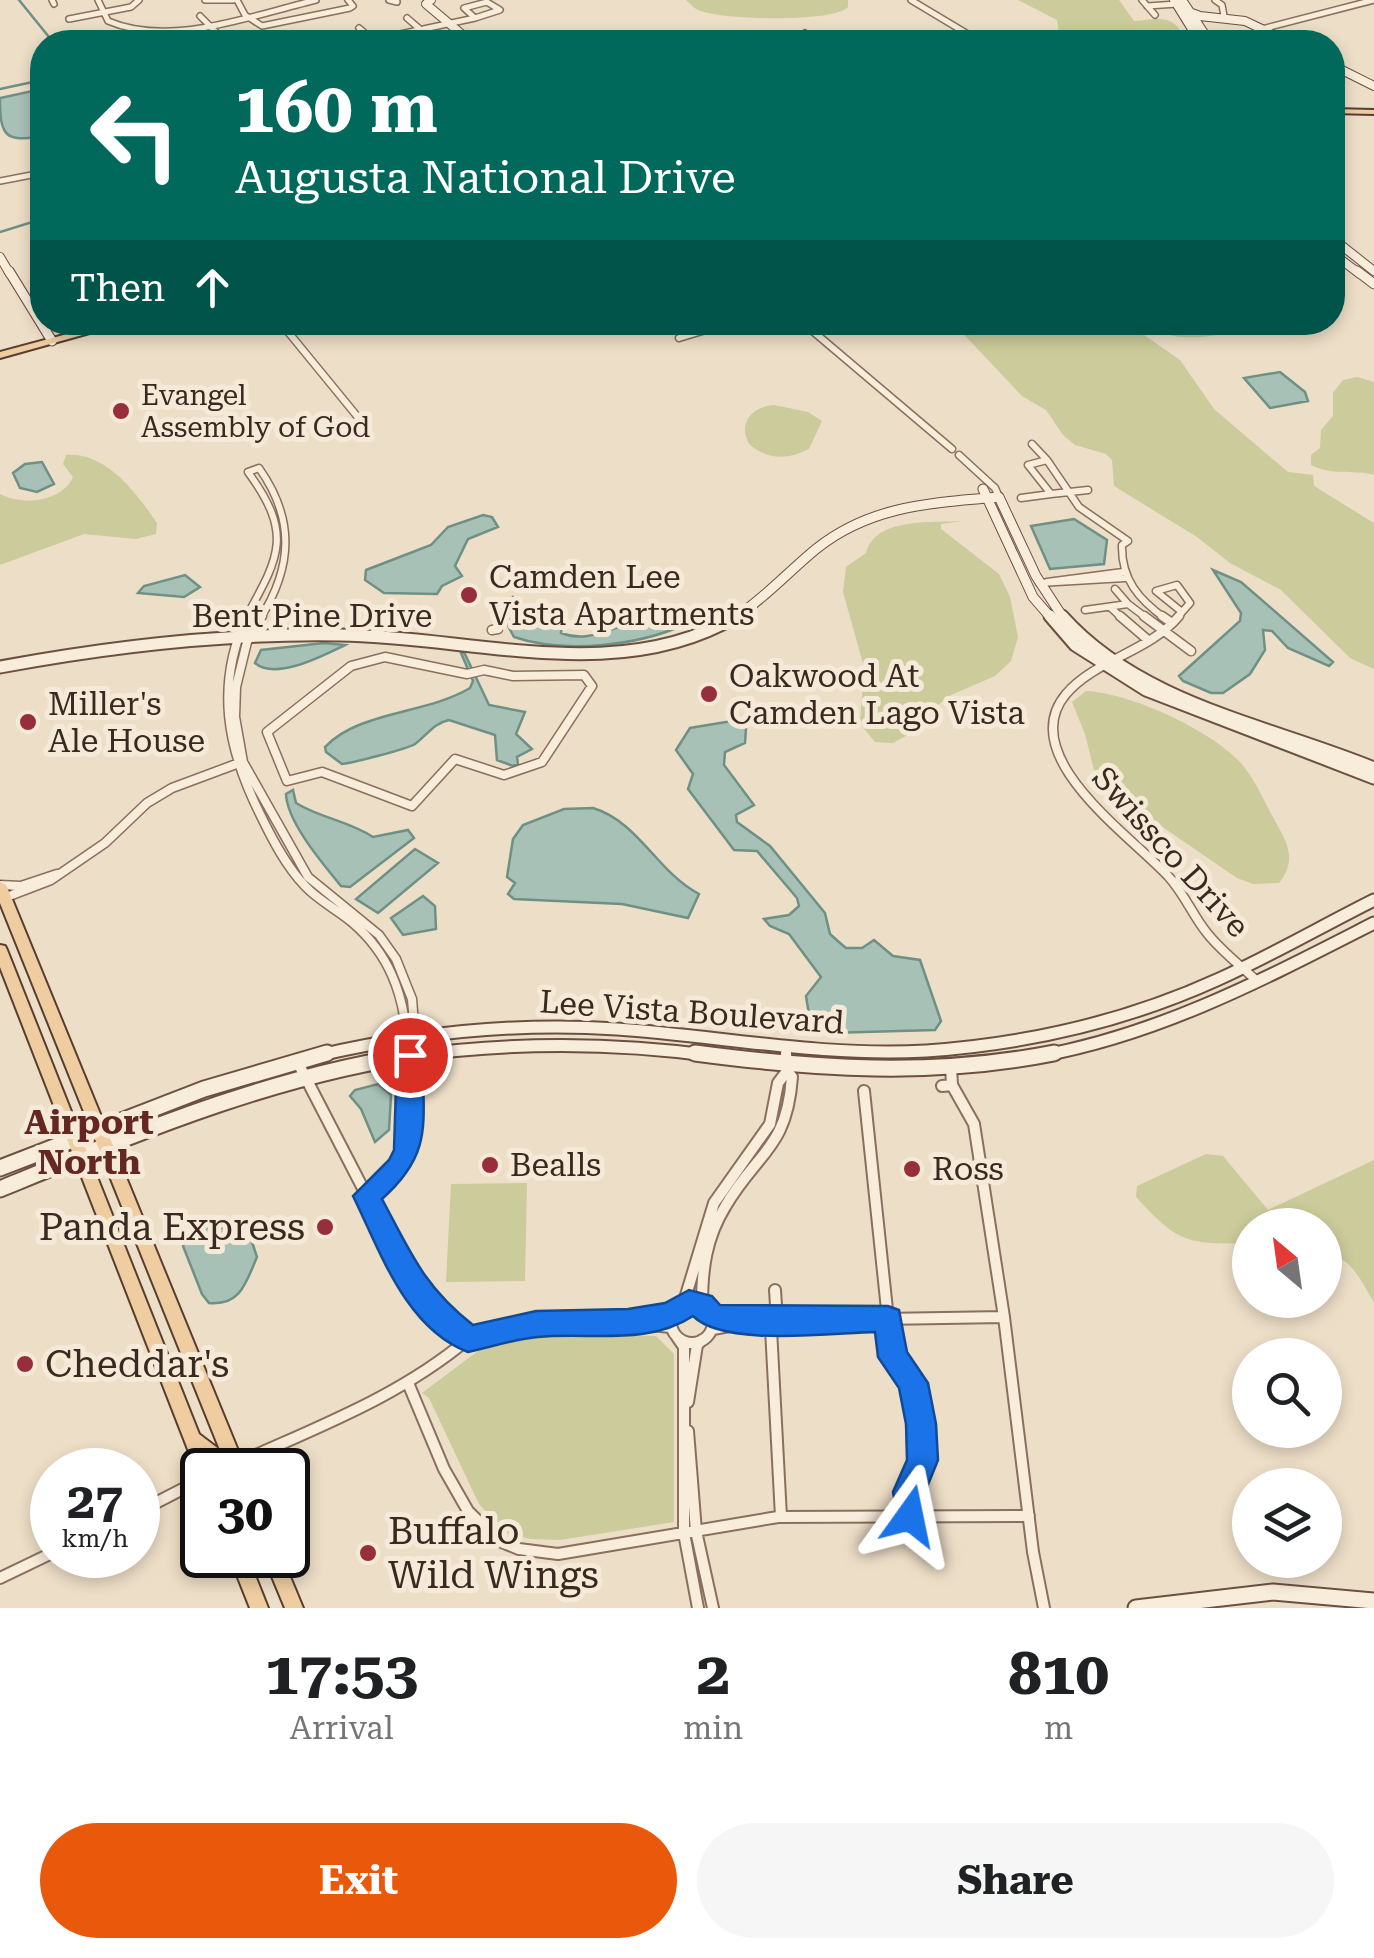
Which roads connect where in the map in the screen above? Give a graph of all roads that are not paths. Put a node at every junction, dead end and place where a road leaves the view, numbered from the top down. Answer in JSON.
{"nodes":[{"id":1,"x":98,"y":0,"type":"edge"},
{"id":2,"x":139,"y":0,"type":"edge"},
{"id":3,"x":205,"y":0,"type":"edge"},
{"id":4,"x":235,"y":0,"type":"edge"},
{"id":5,"x":316,"y":0,"type":"edge"},
{"id":6,"x":348,"y":0,"type":"edge"},
{"id":7,"x":432,"y":0,"type":"edge"},
{"id":8,"x":911,"y":0,"type":"edge"},
{"id":9,"x":1142,"y":0,"type":"edge"},
{"id":10,"x":1216,"y":0,"type":"edge"},
{"id":11,"x":1364,"y":0,"type":"edge"},
{"id":12,"x":1374,"y":0,"type":"edge"},
{"id":13,"x":272,"y":2,"type":"edge"},
{"id":14,"x":1178,"y":3,"type":"edge"},
{"id":15,"x":1147,"y":6,"type":"junction"},
{"id":16,"x":278,"y":8,"type":"junction"},
{"id":17,"x":101,"y":13,"type":"junction"},
{"id":18,"x":1194,"y":14,"type":"junction"},
{"id":19,"x":246,"y":15,"type":"junction"},
{"id":20,"x":1155,"y":15,"type":"dead end"},
{"id":21,"x":1223,"y":15,"type":"junction"},
{"id":22,"x":200,"y":16,"type":"dead end"},
{"id":23,"x":69,"y":18,"type":"dead end"},
{"id":24,"x":406,"y":18,"type":"dead end"},
{"id":25,"x":476,"y":18,"type":"junction"},
{"id":26,"x":206,"y":23,"type":"junction"},
{"id":27,"x":450,"y":24,"type":"junction"},
{"id":28,"x":1263,"y":27,"type":"junction"},
{"id":29,"x":359,"y":28,"type":"dead end"},
{"id":30,"x":214,"y":30,"type":"edge"},
{"id":31,"x":361,"y":30,"type":"edge"},
{"id":32,"x":421,"y":30,"type":"joint"},
{"id":33,"x":457,"y":30,"type":"edge"},
{"id":34,"x":960,"y":30,"type":"edge"},
{"id":35,"x":1195,"y":30,"type":"edge"},
{"id":36,"x":1200,"y":30,"type":"edge"},
{"id":37,"x":1268,"y":30,"type":"edge"},
{"id":38,"x":1270,"y":30,"type":"edge"},
{"id":39,"x":1345,"y":69,"type":"edge"},
{"id":40,"x":1374,"y":85,"type":"edge"},
{"id":41,"x":1345,"y":111,"type":"edge"},
{"id":42,"x":1374,"y":112,"type":"edge"},
{"id":43,"x":30,"y":175,"type":"edge"},
{"id":44,"x":0,"y":181,"type":"edge"},
{"id":45,"x":1345,"y":249,"type":"edge"},
{"id":46,"x":0,"y":256,"type":"edge"},
{"id":47,"x":1345,"y":262,"type":"edge"},
{"id":48,"x":1372,"y":269,"type":"edge"},
{"id":49,"x":1374,"y":284,"type":"edge"},
{"id":50,"x":30,"y":305,"type":"edge"},
{"id":51,"x":49,"y":335,"type":"edge"},
{"id":52,"x":63,"y":335,"type":"edge"},
{"id":53,"x":68,"y":335,"type":"edge"},
{"id":54,"x":291,"y":335,"type":"edge"},
{"id":55,"x":690,"y":335,"type":"edge"},
{"id":56,"x":817,"y":335,"type":"edge"},
{"id":57,"x":680,"y":338,"type":"dead end"},
{"id":58,"x":51,"y":339,"type":"junction"},
{"id":59,"x":0,"y":352,"type":"edge"},
{"id":60,"x":361,"y":421,"type":"dead end"},
{"id":61,"x":1032,"y":444,"type":"dead end"},
{"id":62,"x":952,"y":449,"type":"dead end"},
{"id":63,"x":959,"y":456,"type":"dead end"},
{"id":64,"x":1047,"y":460,"type":"junction"},
{"id":65,"x":971,"y":467,"type":"junction"},
{"id":66,"x":1088,"y":490,"type":"dead end"},
{"id":67,"x":1070,"y":492,"type":"junction"},
{"id":68,"x":1051,"y":494,"type":"junction"},
{"id":69,"x":1021,"y":498,"type":"dead end"},
{"id":70,"x":992,"y":499,"type":"junction"},
{"id":71,"x":278,"y":532,"type":"junction"},
{"id":72,"x":290,"y":532,"type":"junction"},
{"id":73,"x":1124,"y":575,"type":"junction"},
{"id":74,"x":1038,"y":583,"type":"junction"},
{"id":75,"x":1115,"y":589,"type":"dead end"},
{"id":76,"x":1128,"y":604,"type":"junction"},
{"id":77,"x":1110,"y":606,"type":"junction"},
{"id":78,"x":1085,"y":610,"type":"dead end"},
{"id":79,"x":1184,"y":613,"type":"junction"},
{"id":80,"x":1172,"y":623,"type":"junction"},
{"id":81,"x":1162,"y":632,"type":"junction"},
{"id":82,"x":243,"y":638,"type":"junction"},
{"id":83,"x":1148,"y":640,"type":"junction"},
{"id":84,"x":1192,"y":651,"type":"dead end"},
{"id":85,"x":1109,"y":664,"type":"junction"},
{"id":86,"x":0,"y":670,"type":"edge"},
{"id":87,"x":478,"y":672,"type":"joint"},
{"id":88,"x":240,"y":763,"type":"junction"},
{"id":89,"x":1374,"y":768,"type":"edge"},
{"id":90,"x":1374,"y":778,"type":"edge"},
{"id":91,"x":1,"y":895,"type":"edge"},
{"id":92,"x":1374,"y":900,"type":"edge"},
{"id":93,"x":1374,"y":922,"type":"edge"},
{"id":94,"x":0,"y":950,"type":"edge"},
{"id":95,"x":1243,"y":967,"type":"junction"},
{"id":96,"x":1256,"y":982,"type":"junction"},
{"id":97,"x":559,"y":1027,"type":"junction"},
{"id":98,"x":452,"y":1032,"type":"junction"},
{"id":99,"x":411,"y":1037,"type":"junction"},
{"id":100,"x":558,"y":1046,"type":"junction"},
{"id":101,"x":786,"y":1047,"type":"junction"},
{"id":102,"x":410,"y":1055,"type":"junction"},
{"id":103,"x":386,"y":1058,"type":"junction"},
{"id":104,"x":296,"y":1060,"type":"junction"},
{"id":105,"x":951,"y":1066,"type":"junction"},
{"id":106,"x":787,"y":1068,"type":"junction"},
{"id":107,"x":304,"y":1075,"type":"junction"},
{"id":108,"x":864,"y":1090,"type":"dead end"},
{"id":109,"x":102,"y":1136,"type":"junction"},
{"id":110,"x":74,"y":1138,"type":"junction"},
{"id":111,"x":81,"y":1156,"type":"junction"},
{"id":112,"x":0,"y":1168,"type":"edge"},
{"id":113,"x":0,"y":1189,"type":"edge"},
{"id":114,"x":367,"y":1196,"type":"junction"},
{"id":115,"x":775,"y":1290,"type":"dead end"},
{"id":116,"x":682,"y":1304,"type":"junction"},
{"id":117,"x":702,"y":1305,"type":"junction"},
{"id":118,"x":1004,"y":1317,"type":"junction"},
{"id":119,"x":888,"y":1319,"type":"junction"},
{"id":120,"x":777,"y":1321,"type":"junction"},
{"id":121,"x":713,"y":1323,"type":"junction"},
{"id":122,"x":673,"y":1327,"type":"junction"},
{"id":123,"x":468,"y":1339,"type":"junction"},
{"id":124,"x":702,"y":1340,"type":"junction"},
{"id":125,"x":408,"y":1383,"type":"junction"},
{"id":126,"x":192,"y":1438,"type":"junction"},
{"id":127,"x":196,"y":1448,"type":"edge"},
{"id":128,"x":205,"y":1448,"type":"edge"},
{"id":129,"x":228,"y":1448,"type":"edge"},
{"id":130,"x":275,"y":1448,"type":"edge"},
{"id":131,"x":910,"y":1516,"type":"junction"},
{"id":132,"x":1029,"y":1516,"type":"junction"},
{"id":133,"x":781,"y":1517,"type":"junction"},
{"id":134,"x":690,"y":1532,"type":"junction"},
{"id":135,"x":30,"y":1564,"type":"edge"},
{"id":136,"x":0,"y":1578,"type":"edge"},
{"id":137,"x":247,"y":1578,"type":"edge"},
{"id":138,"x":282,"y":1578,"type":"edge"},
{"id":139,"x":1374,"y":1601,"type":"edge"},
{"id":140,"x":259,"y":1608,"type":"edge"},
{"id":141,"x":294,"y":1608,"type":"edge"},
{"id":142,"x":698,"y":1608,"type":"edge"},
{"id":143,"x":713,"y":1608,"type":"edge"},
{"id":144,"x":1044,"y":1608,"type":"edge"},
{"id":145,"x":1136,"y":1608,"type":"edge"}],
"edges":[{"from":1,"to":17,"type":"street"},
{"from":2,"to":17,"type":"street"},
{"from":3,"to":4,"type":"street"},
{"from":4,"to":19,"type":"street"},
{"from":5,"to":16,"type":"street"},
{"from":6,"to":19,"type":"street"},
{"from":7,"to":27,"type":"street"},
{"from":8,"to":34,"type":"street"},
{"from":9,"to":15,"type":"street"},
{"from":10,"to":21,"type":"street"},
{"from":11,"to":28,"type":"street"},
{"from":12,"to":28,"type":"street"},
{"from":13,"to":16,"type":"street"},
{"from":14,"to":15,"type":"street"},
{"from":14,"to":18,"type":"street"},
{"from":14,"to":35,"type":"street"},
{"from":15,"to":20,"type":"street"},
{"from":16,"to":19,"type":"street"},
{"from":17,"to":23,"type":"street"},
{"from":17,"to":26,"type":"street"},
{"from":18,"to":21,"type":"street"},
{"from":18,"to":36,"type":"street"},
{"from":19,"to":26,"type":"street"},
{"from":21,"to":28,"type":"street"},
{"from":22,"to":26,"type":"street"},
{"from":24,"to":32,"type":"street"},
{"from":25,"to":25,"type":"street"},
{"from":25,"to":27,"type":"street"},
{"from":26,"to":30,"type":"street"},
{"from":27,"to":32,"type":"street"},
{"from":27,"to":33,"type":"street"},
{"from":28,"to":37,"type":"street"},
{"from":28,"to":38,"type":"street"},
{"from":29,"to":31,"type":"street"},
{"from":39,"to":40,"type":"street"},
{"from":41,"to":42,"type":"main road"},
{"from":43,"to":44,"type":"street"},
{"from":45,"to":48,"type":"street"},
{"from":46,"to":50,"type":"street"},
{"from":47,"to":49,"type":"street"},
{"from":51,"to":58,"type":"street"},
{"from":52,"to":58,"type":"main road"},
{"from":53,"to":58,"type":"main road"},
{"from":54,"to":60,"type":"street"},
{"from":55,"to":57,"type":"street"},
{"from":56,"to":62,"type":"street"},
{"from":58,"to":59,"type":"main road"},
{"from":61,"to":64,"type":"street"},
{"from":63,"to":65,"type":"street"},
{"from":64,"to":67,"type":"street"},
{"from":64,"to":68,"type":"street"},
{"from":65,"to":70,"type":"street"},
{"from":65,"to":70,"type":"street"},
{"from":66,"to":67,"type":"street"},
{"from":67,"to":68,"type":"street"},
{"from":67,"to":73,"type":"street"},
{"from":68,"to":69,"type":"street"},
{"from":70,"to":74,"type":"street"},
{"from":70,"to":82,"type":"street","name":"Bent Pine Drive"},
{"from":71,"to":72,"type":"street"},
{"from":71,"to":72,"type":"street"},
{"from":71,"to":82,"type":"street"},
{"from":72,"to":82,"type":"street"},
{"from":73,"to":74,"type":"street"},
{"from":73,"to":80,"type":"street"},
{"from":74,"to":85,"type":"street"},
{"from":75,"to":76,"type":"street"},
{"from":76,"to":77,"type":"street"},
{"from":76,"to":81,"type":"street"},
{"from":77,"to":78,"type":"street"},
{"from":77,"to":83,"type":"street"},
{"from":79,"to":79,"type":"street"},
{"from":79,"to":80,"type":"street"},
{"from":80,"to":81,"type":"street"},
{"from":81,"to":83,"type":"street"},
{"from":81,"to":84,"type":"street"},
{"from":82,"to":86,"type":"street","name":"Bent Pine Drive"},
{"from":82,"to":88,"type":"street"},
{"from":83,"to":85,"type":"street"},
{"from":85,"to":89,"type":"street"},
{"from":85,"to":90,"type":"street"},
{"from":85,"to":95,"type":"street","name":"Swissco Drive"},
{"from":87,"to":87,"type":"street"},
{"from":88,"to":91,"type":"street"},
{"from":88,"to":99,"type":"street"},
{"from":91,"to":109,"type":"main road"},
{"from":92,"to":95,"type":"street","name":"Lee Vista Boulevard"},
{"from":93,"to":96,"type":"street","name":"Lee Vista Boulevard"},
{"from":94,"to":110,"type":"main road"},
{"from":95,"to":96,"type":"street","name":"Swissco Drive"},
{"from":95,"to":101,"type":"street","name":"Lee Vista Boulevard"},
{"from":96,"to":105,"type":"street","name":"Lee Vista Boulevard"},
{"from":97,"to":98,"type":"street","name":"Lee Vista Boulevard"},
{"from":97,"to":100,"type":"street"},
{"from":97,"to":101,"type":"street","name":"Lee Vista Boulevard"},
{"from":98,"to":99,"type":"street","name":"Lee Vista Boulevard"},
{"from":98,"to":102,"type":"street"},
{"from":99,"to":103,"type":"street"},
{"from":99,"to":104,"type":"street","name":"Lee Vista Boulevard"},
{"from":100,"to":102,"type":"street","name":"Lee Vista Boulevard"},
{"from":100,"to":106,"type":"street","name":"Lee Vista Boulevard"},
{"from":101,"to":106,"type":"street"},
{"from":102,"to":103,"type":"street","name":"Lee Vista Boulevard"},
{"from":102,"to":114,"type":"street"},
{"from":103,"to":107,"type":"street","name":"Lee Vista Boulevard"},
{"from":104,"to":107,"type":"street"},
{"from":104,"to":109,"type":"street","name":"Lee Vista Boulevard"},
{"from":105,"to":106,"type":"street","name":"Lee Vista Boulevard"},
{"from":105,"to":118,"type":"street"},
{"from":106,"to":116,"type":"street"},
{"from":106,"to":117,"type":"street"},
{"from":107,"to":109,"type":"street","name":"Lee Vista Boulevard"},
{"from":107,"to":114,"type":"street"},
{"from":108,"to":119,"type":"street"},
{"from":109,"to":110,"type":"street","name":"Lee Vista Boulevard"},
{"from":109,"to":111,"type":"street","name":"Lee Vista Boulevard"},
{"from":109,"to":129,"type":"main road"},
{"from":110,"to":111,"type":"main road"},
{"from":110,"to":112,"type":"street","name":"Lee Vista Boulevard"},
{"from":111,"to":113,"type":"street","name":"Lee Vista Boulevard"},
{"from":111,"to":126,"type":"main road"},
{"from":114,"to":123,"type":"street"},
{"from":115,"to":120,"type":"street"},
{"from":116,"to":117,"type":"street"},
{"from":116,"to":122,"type":"street"},
{"from":117,"to":121,"type":"street"},
{"from":118,"to":119,"type":"street"},
{"from":118,"to":132,"type":"street"},
{"from":119,"to":120,"type":"street"},
{"from":119,"to":131,"type":"street"},
{"from":120,"to":121,"type":"street"},
{"from":120,"to":133,"type":"street"},
{"from":121,"to":124,"type":"street"},
{"from":122,"to":123,"type":"street"},
{"from":122,"to":124,"type":"street"},
{"from":122,"to":134,"type":"street"},
{"from":123,"to":125,"type":"street"},
{"from":124,"to":134,"type":"street"},
{"from":125,"to":130,"type":"street"},
{"from":125,"to":134,"type":"street"},
{"from":126,"to":127,"type":"main road"},
{"from":126,"to":128,"type":"main road"},
{"from":131,"to":132,"type":"street"},
{"from":131,"to":133,"type":"street"},
{"from":132,"to":144,"type":"street"},
{"from":133,"to":134,"type":"street"},
{"from":134,"to":142,"type":"street"},
{"from":134,"to":143,"type":"street"},
{"from":135,"to":136,"type":"street"},
{"from":137,"to":140,"type":"main road"},
{"from":138,"to":141,"type":"main road"},
{"from":139,"to":145,"type":"street"}]}
